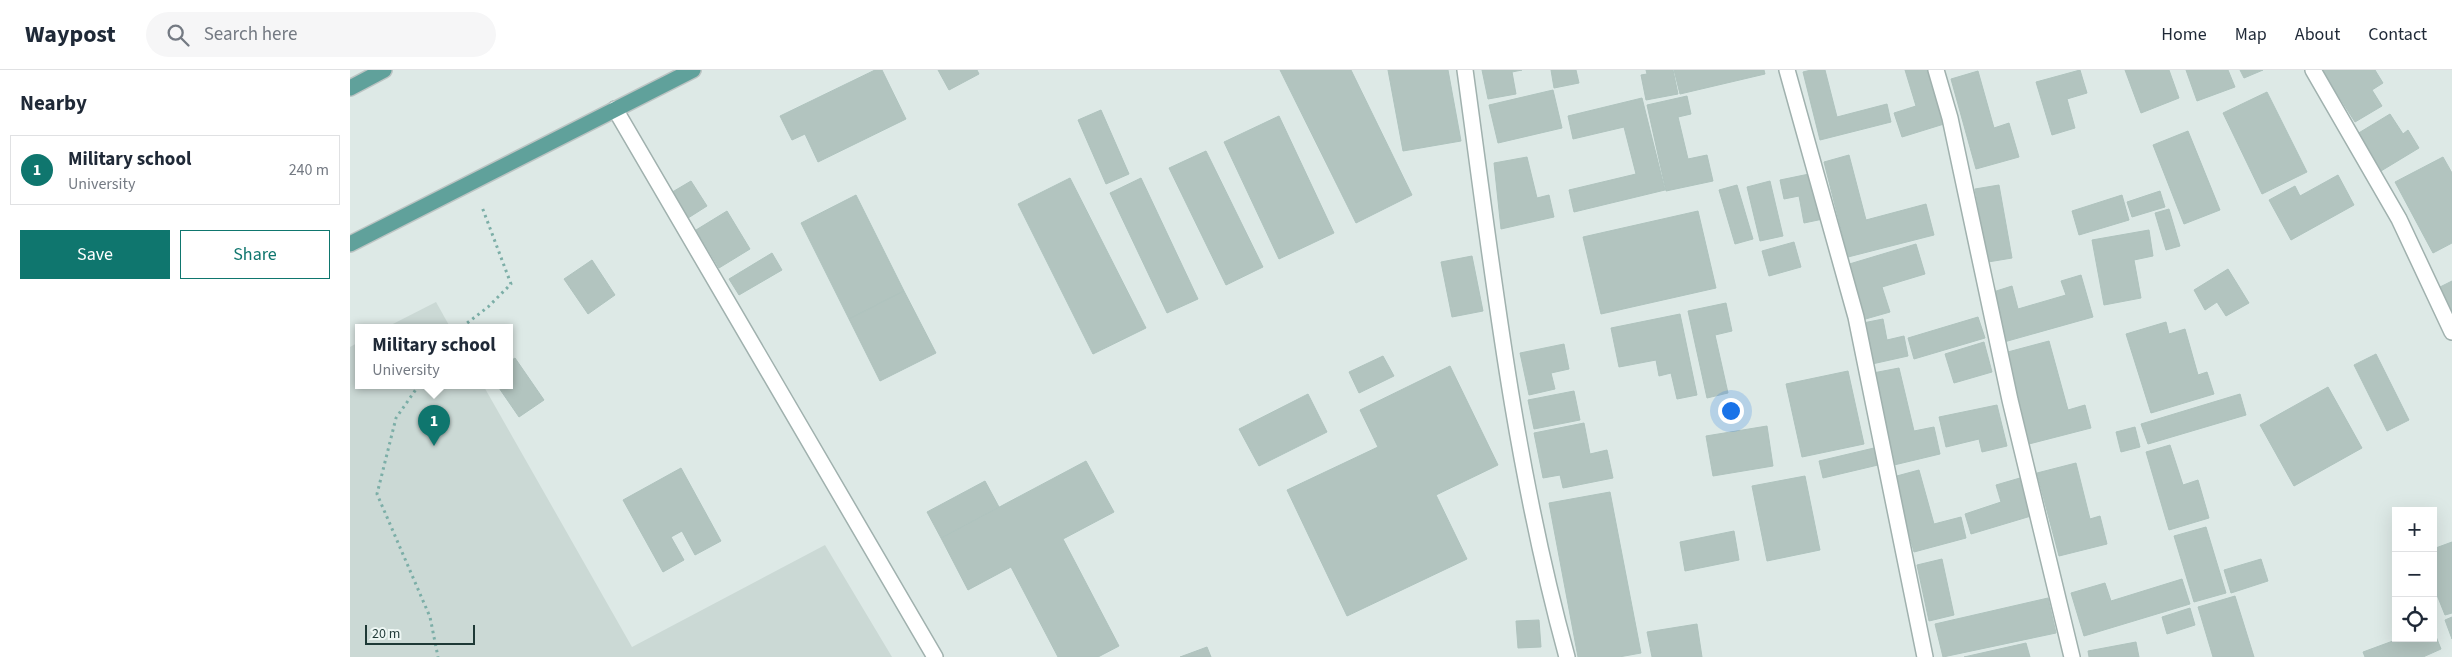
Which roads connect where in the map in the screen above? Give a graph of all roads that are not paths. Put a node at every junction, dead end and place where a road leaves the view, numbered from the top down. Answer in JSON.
{"nodes":[{"id":1,"x":384,"y":70,"type":"edge"},
{"id":2,"x":693,"y":70,"type":"edge"},
{"id":3,"x":1465,"y":70,"type":"edge"},
{"id":4,"x":1787,"y":70,"type":"edge"},
{"id":5,"x":1936,"y":70,"type":"edge"},
{"id":6,"x":2313,"y":70,"type":"edge"},
{"id":7,"x":350,"y":88,"type":"edge"},
{"id":8,"x":615,"y":109,"type":"junction"},
{"id":9,"x":350,"y":244,"type":"edge"},
{"id":10,"x":2452,"y":332,"type":"edge"},
{"id":11,"x":935,"y":657,"type":"edge"},
{"id":12,"x":1567,"y":657,"type":"edge"},
{"id":13,"x":1925,"y":657,"type":"edge"},
{"id":14,"x":2072,"y":657,"type":"edge"}],
"edges":[{"from":1,"to":7,"type":"main road"},
{"from":2,"to":8,"type":"main road"},
{"from":3,"to":12,"type":"street"},
{"from":4,"to":13,"type":"street"},
{"from":5,"to":14,"type":"street"},
{"from":6,"to":10,"type":"street"},
{"from":8,"to":9,"type":"main road"},
{"from":8,"to":11,"type":"street"}]}
